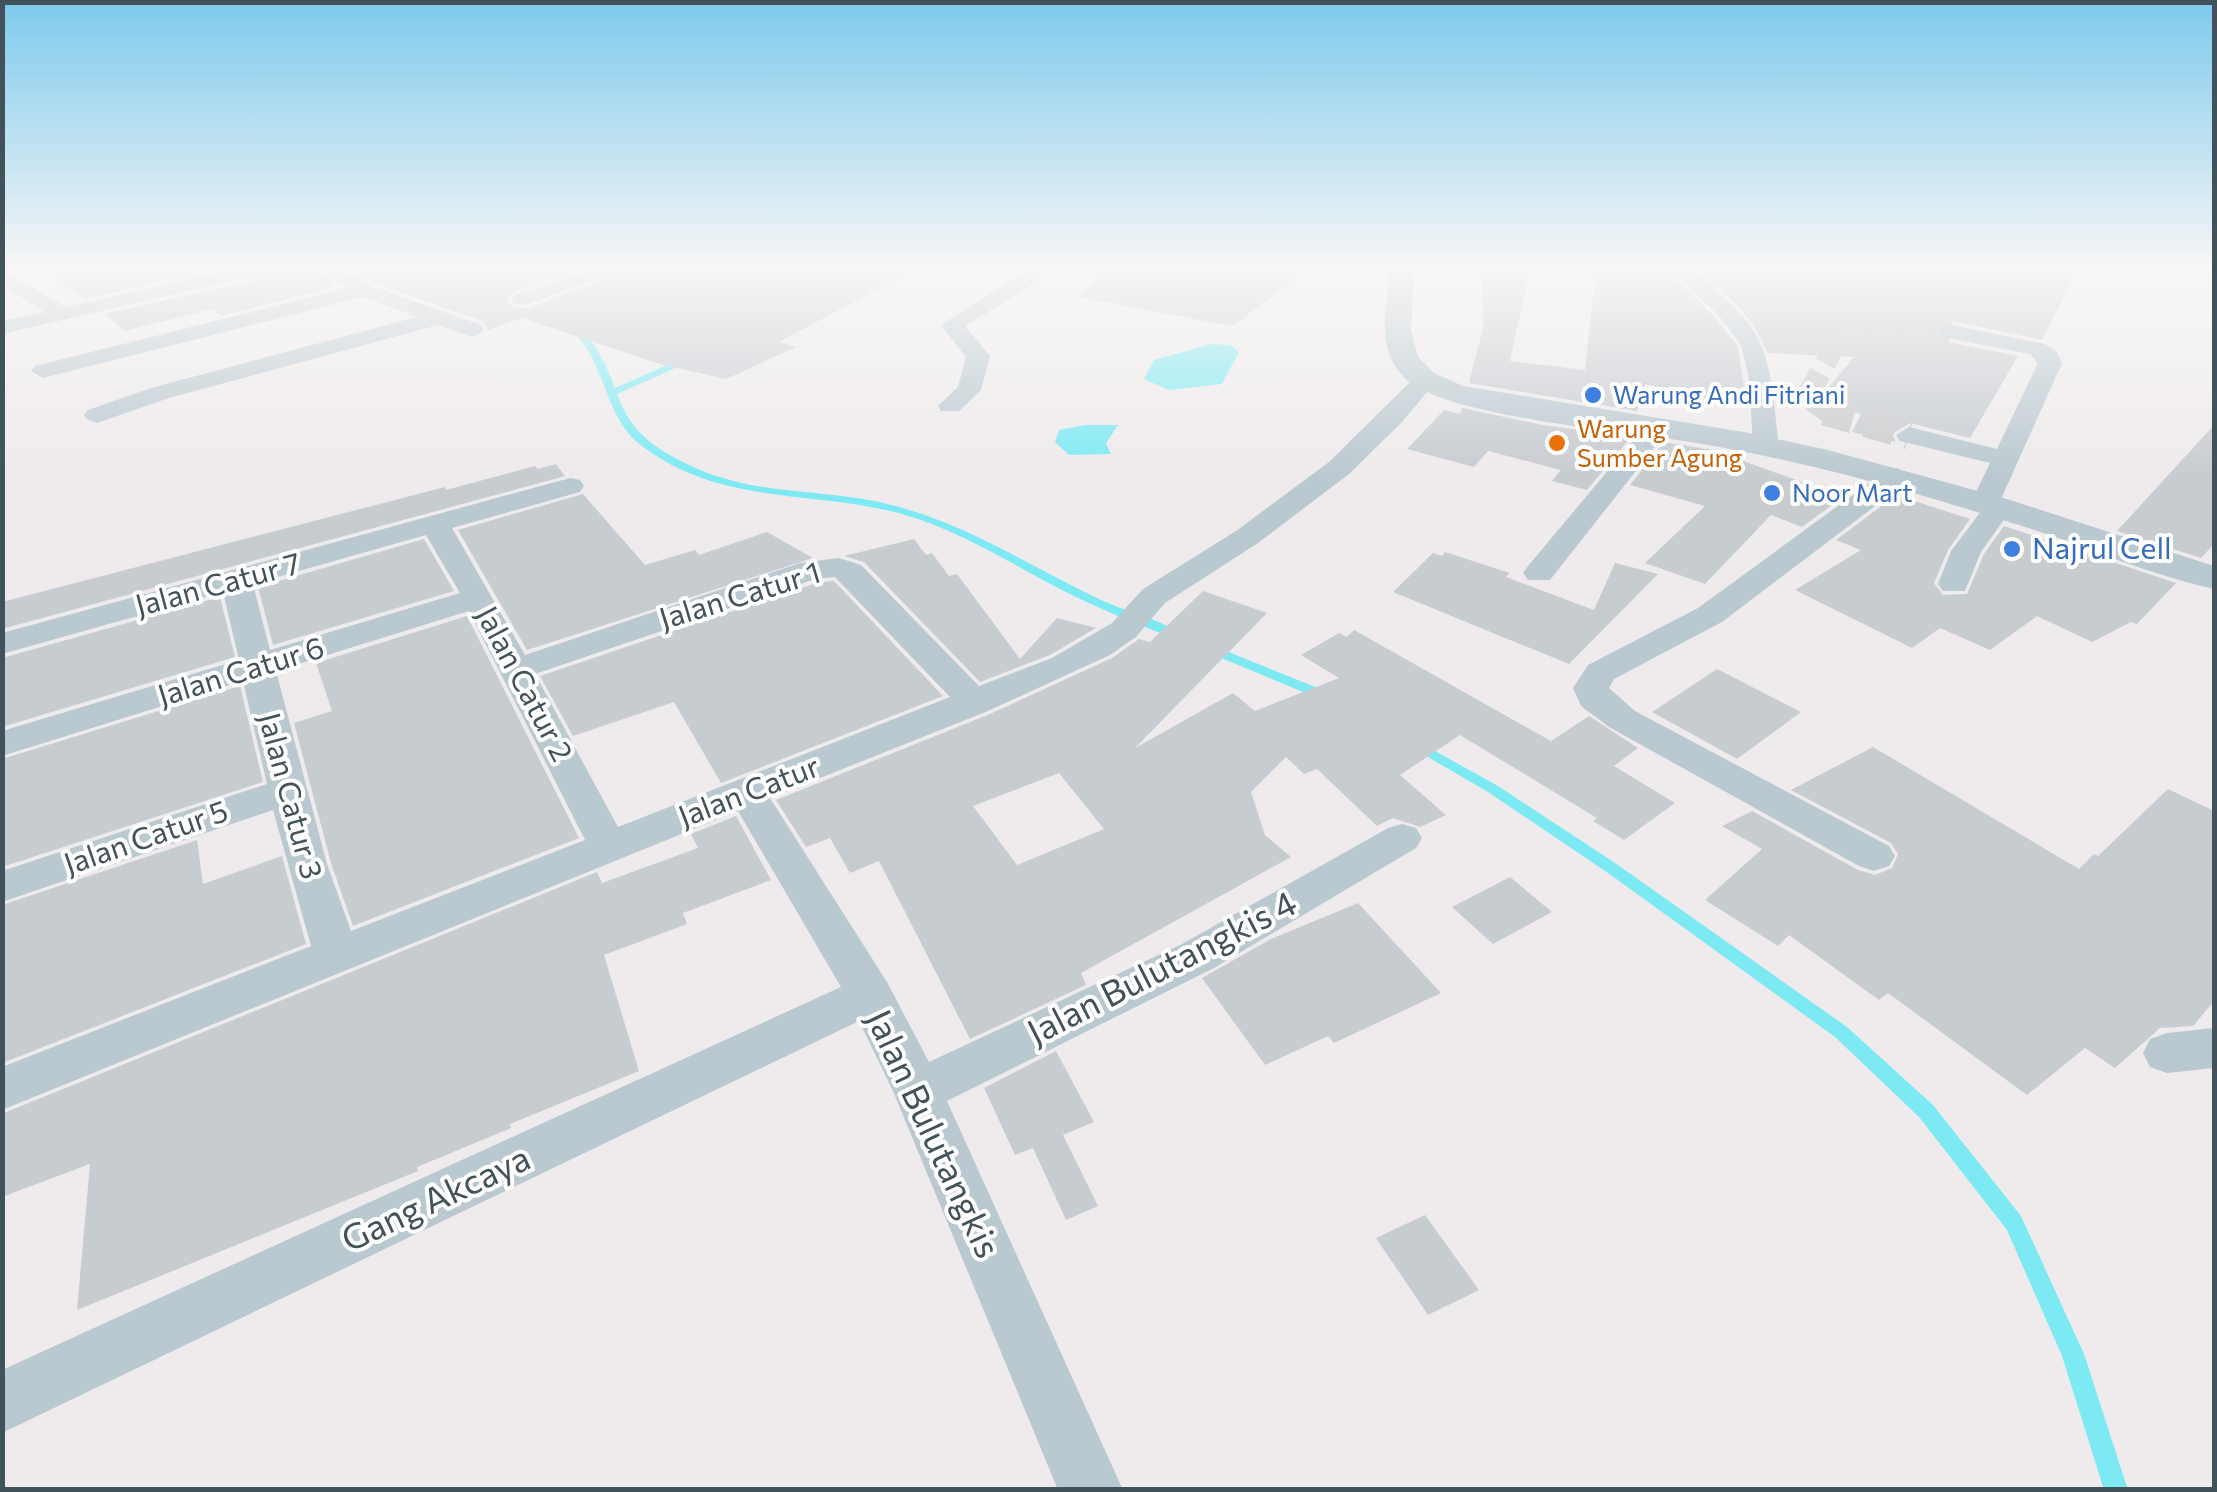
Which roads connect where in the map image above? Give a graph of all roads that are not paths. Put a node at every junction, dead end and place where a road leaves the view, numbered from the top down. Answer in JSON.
{"nodes":[{"id":1,"x":171,"y":339,"type":"edge"},
{"id":2,"x":361,"y":339,"type":"edge"},
{"id":3,"x":963,"y":339,"type":"edge"},
{"id":4,"x":1398,"y":339,"type":"edge"},
{"id":5,"x":1417,"y":339,"type":"edge"},
{"id":6,"x":1747,"y":339,"type":"edge"},
{"id":7,"x":1983,"y":339,"type":"tunnel mouth"},
{"id":8,"x":43,"y":371,"type":"dead end"},
{"id":9,"x":1416,"y":373,"type":"junction"},
{"id":10,"x":950,"y":406,"type":"dead end"},
{"id":11,"x":97,"y":415,"type":"dead end"},
{"id":12,"x":1656,"y":429,"type":"junction"},
{"id":13,"x":1910,"y":435,"type":"tunnel mouth"},
{"id":14,"x":1766,"y":446,"type":"junction"},
{"id":15,"x":2004,"y":459,"type":"junction"},
{"id":16,"x":1897,"y":476,"type":"junction"},
{"id":17,"x":570,"y":486,"type":"dead end"},
{"id":18,"x":1992,"y":505,"type":"junction"},
{"id":19,"x":433,"y":526,"type":"junction"},
{"id":20,"x":1539,"y":573,"type":"dead end"},
{"id":21,"x":2214,"y":578,"type":"edge"},
{"id":22,"x":236,"y":580,"type":"junction"},
{"id":23,"x":1954,"y":584,"type":"dead end"},
{"id":24,"x":478,"y":598,"type":"junction"},
{"id":25,"x":2,"y":644,"type":"edge"},
{"id":26,"x":256,"y":668,"type":"junction"},
{"id":27,"x":516,"y":668,"type":"junction"},
{"id":28,"x":975,"y":703,"type":"junction"},
{"id":29,"x":2,"y":744,"type":"edge"},
{"id":30,"x":289,"y":790,"type":"junction"},
{"id":31,"x":747,"y":793,"type":"junction"},
{"id":32,"x":1402,"y":838,"type":"dead end"},
{"id":33,"x":609,"y":847,"type":"junction"},
{"id":34,"x":1874,"y":856,"type":"dead end"},
{"id":35,"x":2,"y":887,"type":"edge"},
{"id":36,"x":336,"y":953,"type":"junction"},
{"id":37,"x":870,"y":995,"type":"junction"},
{"id":38,"x":2214,"y":1048,"type":"edge"},
{"id":39,"x":2167,"y":1053,"type":"dead end"},
{"id":40,"x":2,"y":1089,"type":"edge"},
{"id":41,"x":918,"y":1092,"type":"junction"},
{"id":42,"x":2,"y":1402,"type":"edge"},
{"id":43,"x":1091,"y":1490,"type":"edge"}],
"edges":[{"from":1,"to":8,"type":"street"},
{"from":2,"to":11,"type":"street"},
{"from":3,"to":10,"type":"street"},
{"from":4,"to":9,"type":"street"},
{"from":5,"to":9,"type":"street"},
{"from":6,"to":14,"type":"street"},
{"from":7,"to":15,"type":"street"},
{"from":9,"to":12,"type":"street"},
{"from":9,"to":28,"type":"street","name":"Jalan Catur"},
{"from":12,"to":14,"type":"street"},
{"from":12,"to":20,"type":"street"},
{"from":13,"to":15,"type":"street"},
{"from":14,"to":16,"type":"street"},
{"from":15,"to":18,"type":"street"},
{"from":16,"to":18,"type":"street"},
{"from":16,"to":34,"type":"street"},
{"from":17,"to":19,"type":"street","name":"Jalan Catur 7"},
{"from":18,"to":21,"type":"street"},
{"from":18,"to":23,"type":"street"},
{"from":19,"to":22,"type":"street","name":"Jalan Catur 7"},
{"from":19,"to":24,"type":"street","name":"Jalan Catur 2"},
{"from":22,"to":25,"type":"street","name":"Jalan Catur 7"},
{"from":22,"to":26,"type":"street","name":"Jalan Catur 3"},
{"from":24,"to":26,"type":"street","name":"Jalan Catur 6"},
{"from":24,"to":27,"type":"street","name":"Jalan Catur 2"},
{"from":26,"to":29,"type":"street","name":"Jalan Catur 6"},
{"from":26,"to":30,"type":"street","name":"Jalan Catur 3"},
{"from":27,"to":28,"type":"street","name":"Jalan Catur 1"},
{"from":27,"to":33,"type":"street","name":"Jalan Catur 2"},
{"from":28,"to":31,"type":"street","name":"Jalan Catur"},
{"from":30,"to":35,"type":"street","name":"Jalan Catur 5"},
{"from":30,"to":36,"type":"street","name":"Jalan Catur 3"},
{"from":31,"to":33,"type":"street","name":"Jalan Catur"},
{"from":31,"to":37,"type":"street","name":"Jalan Bulutangkis"},
{"from":32,"to":41,"type":"street","name":"Jalan Bulutangkis 4"},
{"from":33,"to":36,"type":"street","name":"Jalan Catur"},
{"from":36,"to":40,"type":"street","name":"Jalan Catur"},
{"from":37,"to":41,"type":"street","name":"Jalan Bulutangkis"},
{"from":37,"to":42,"type":"street","name":"Gang Akcaya"},
{"from":38,"to":39,"type":"street"},
{"from":41,"to":43,"type":"street","name":"Jalan Bulutangkis"}]}
